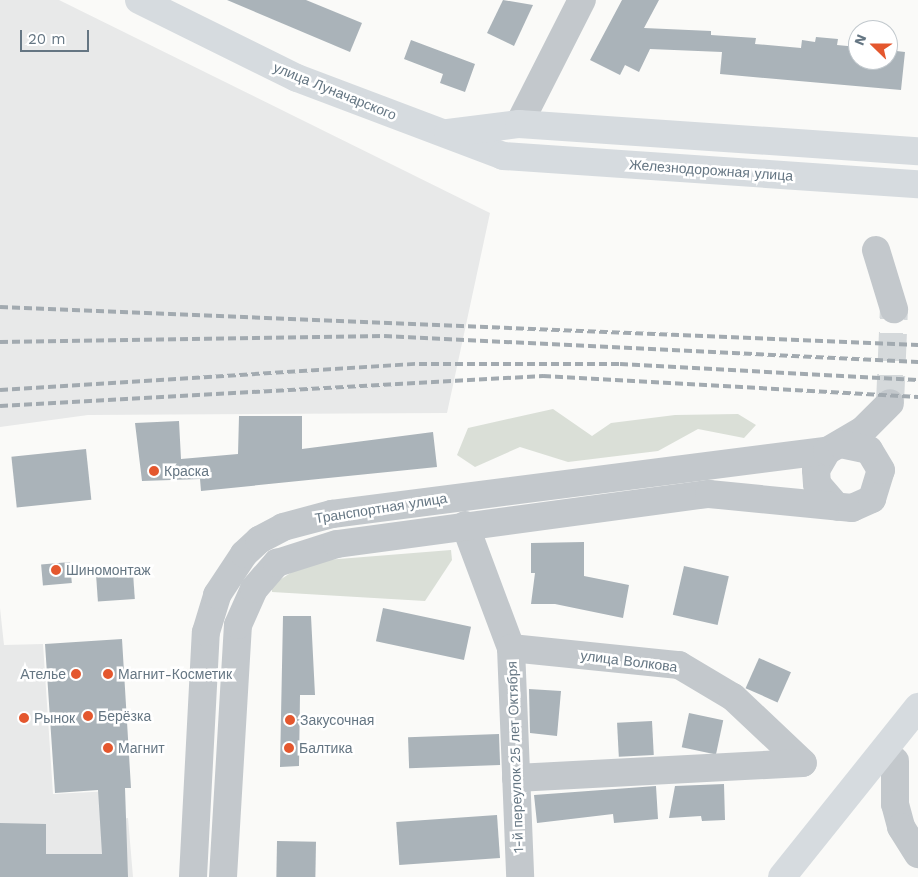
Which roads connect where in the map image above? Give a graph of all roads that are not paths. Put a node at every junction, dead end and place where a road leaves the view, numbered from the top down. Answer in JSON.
{"nodes":[{"id":1,"x":139,"y":0,"type":"edge"},
{"id":2,"x":582,"y":0,"type":"edge"},
{"id":3,"x":519,"y":124,"type":"junction"},
{"id":4,"x":444,"y":134,"type":"junction"},
{"id":5,"x":918,"y":151,"type":"edge"},
{"id":6,"x":503,"y":156,"type":"junction"},
{"id":7,"x":918,"y":184,"type":"edge"},
{"id":8,"x":876,"y":250,"type":"dead end"},
{"id":9,"x":894,"y":309,"type":"tunnel mouth"},
{"id":10,"x":890,"y":403,"type":"tunnel mouth"},
{"id":11,"x":834,"y":447,"type":"junction"},
{"id":12,"x":837,"y":507,"type":"junction"},
{"id":13,"x":465,"y":525,"type":"junction"},
{"id":14,"x":511,"y":648,"type":"junction"},
{"id":15,"x":918,"y":690,"type":"edge"},
{"id":16,"x":918,"y":708,"type":"edge"},
{"id":17,"x":894,"y":762,"type":"edge"},
{"id":18,"x":516,"y":778,"type":"junction"},
{"id":19,"x":918,"y":854,"type":"edge"},
{"id":20,"x":193,"y":877,"type":"edge"},
{"id":21,"x":223,"y":877,"type":"edge"},
{"id":22,"x":520,"y":877,"type":"edge"},
{"id":23,"x":782,"y":877,"type":"edge"}],
"edges":[{"from":1,"to":4,"type":"main road","name":"улица Луначарского"},
{"from":2,"to":3,"type":"street"},
{"from":3,"to":4,"type":"main road"},
{"from":3,"to":5,"type":"main road"},
{"from":3,"to":6,"type":"main road"},
{"from":4,"to":6,"type":"main road","name":"улица Луначарского"},
{"from":6,"to":7,"type":"main road","name":"Железнодорожная улица"},
{"from":8,"to":9,"type":"street"},
{"from":10,"to":11,"type":"street"},
{"from":11,"to":12,"type":"street"},
{"from":11,"to":12,"type":"street","name":"Транспортная улица"},
{"from":11,"to":20,"type":"street","name":"Транспортная улица"},
{"from":12,"to":13,"type":"street","name":"Транспортная улица"},
{"from":13,"to":14,"type":"street","name":"1-й переулок 25 лет Октября"},
{"from":13,"to":21,"type":"street","name":"Транспортная улица"},
{"from":14,"to":18,"type":"street","name":"1-й переулок 25 лет Октября"},
{"from":14,"to":18,"type":"street","name":"улица Волкова"},
{"from":15,"to":17,"type":"main road"},
{"from":16,"to":17,"type":"main road"},
{"from":17,"to":19,"type":"street"},
{"from":17,"to":23,"type":"main road"},
{"from":18,"to":22,"type":"street","name":"1-й переулок 25 лет Октября"}]}
